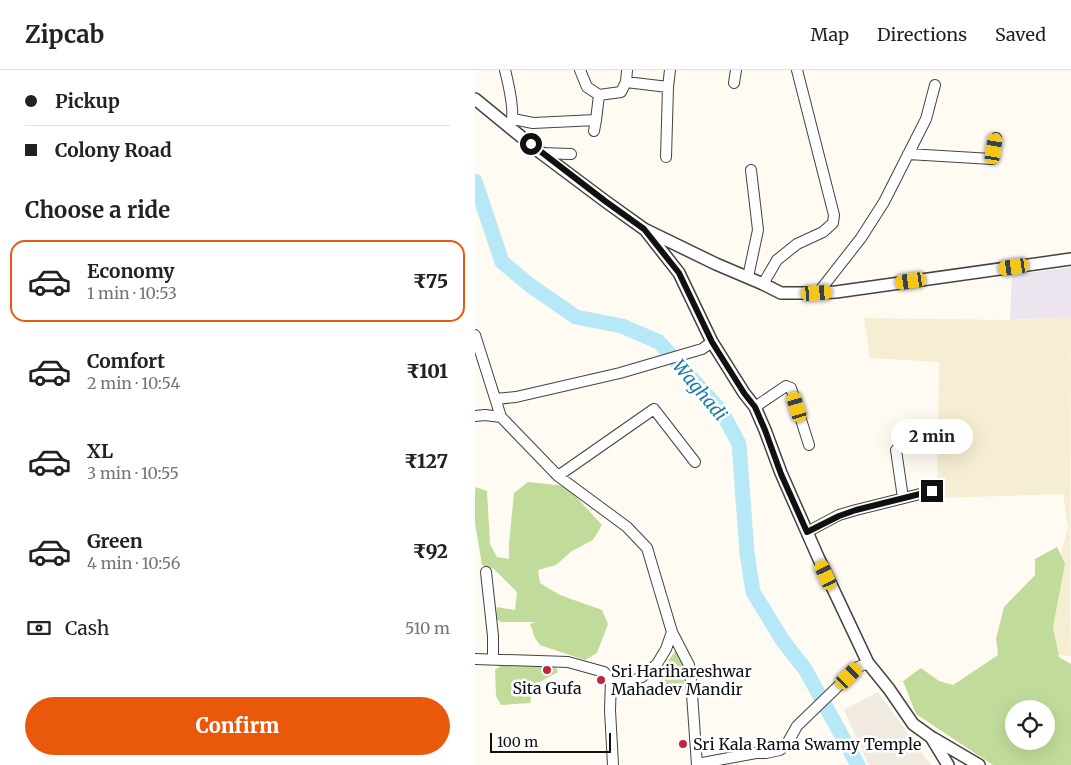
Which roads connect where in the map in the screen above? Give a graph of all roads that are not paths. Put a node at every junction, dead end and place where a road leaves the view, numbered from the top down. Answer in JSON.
{"nodes":[{"id":1,"x":505,"y":70,"type":"edge"},
{"id":2,"x":580,"y":70,"type":"edge"},
{"id":3,"x":627,"y":70,"type":"edge"},
{"id":4,"x":670,"y":70,"type":"edge"},
{"id":5,"x":736,"y":70,"type":"edge"},
{"id":6,"x":797,"y":70,"type":"edge"},
{"id":7,"x":626,"y":82,"type":"junction"},
{"id":8,"x":734,"y":83,"type":"dead end"},
{"id":9,"x":935,"y":85,"type":"dead end"},
{"id":10,"x":668,"y":87,"type":"junction"},
{"id":11,"x":599,"y":95,"type":"junction"},
{"id":12,"x":475,"y":99,"type":"edge"},
{"id":13,"x":511,"y":123,"type":"junction"},
{"id":14,"x":996,"y":138,"type":"dead end"},
{"id":15,"x":541,"y":153,"type":"junction"},
{"id":16,"x":571,"y":154,"type":"dead end"},
{"id":17,"x":909,"y":154,"type":"junction"},
{"id":18,"x":666,"y":156,"type":"dead end"},
{"id":19,"x":751,"y":170,"type":"dead end"},
{"id":20,"x":644,"y":229,"type":"junction"},
{"id":21,"x":1071,"y":259,"type":"edge"},
{"id":22,"x":747,"y":277,"type":"junction"},
{"id":23,"x":763,"y":284,"type":"junction"},
{"id":24,"x":817,"y":293,"type":"junction"},
{"id":25,"x":475,"y":335,"type":"edge"},
{"id":26,"x":707,"y":345,"type":"junction"},
{"id":27,"x":479,"y":363,"type":"edge"},
{"id":28,"x":496,"y":399,"type":"junction"},
{"id":29,"x":755,"y":407,"type":"junction"},
{"id":30,"x":475,"y":416,"type":"edge"},
{"id":31,"x":501,"y":417,"type":"junction"},
{"id":32,"x":809,"y":444,"type":"dead end"},
{"id":33,"x":896,"y":450,"type":"dead end"},
{"id":34,"x":695,"y":462,"type":"dead end"},
{"id":35,"x":559,"y":476,"type":"junction"},
{"id":36,"x":932,"y":491,"type":"dead end"},
{"id":37,"x":903,"y":498,"type":"junction"},
{"id":38,"x":807,"y":532,"type":"junction"},
{"id":39,"x":486,"y":572,"type":"dead end"},
{"id":40,"x":672,"y":632,"type":"junction"},
{"id":41,"x":475,"y":659,"type":"edge"},
{"id":42,"x":493,"y":659,"type":"junction"},
{"id":43,"x":868,"y":663,"type":"junction"},
{"id":44,"x":611,"y":679,"type":"junction"},
{"id":45,"x":931,"y":737,"type":"junction"},
{"id":46,"x":613,"y":765,"type":"edge"},
{"id":47,"x":697,"y":765,"type":"edge"},
{"id":48,"x":948,"y":765,"type":"edge"},
{"id":49,"x":979,"y":765,"type":"edge"}],
"edges":[{"from":1,"to":13,"type":"street"},
{"from":2,"to":11,"type":"street"},
{"from":3,"to":7,"type":"street"},
{"from":4,"to":10,"type":"street"},
{"from":5,"to":8,"type":"street"},
{"from":6,"to":23,"type":"street"},
{"from":7,"to":10,"type":"street"},
{"from":7,"to":11,"type":"street"},
{"from":9,"to":17,"type":"street"},
{"from":10,"to":18,"type":"street"},
{"from":11,"to":13,"type":"street"},
{"from":12,"to":13,"type":"street"},
{"from":13,"to":15,"type":"street"},
{"from":14,"to":17,"type":"street"},
{"from":15,"to":16,"type":"street"},
{"from":15,"to":20,"type":"street"},
{"from":17,"to":24,"type":"street"},
{"from":19,"to":22,"type":"street"},
{"from":20,"to":22,"type":"street"},
{"from":20,"to":26,"type":"street"},
{"from":21,"to":24,"type":"street"},
{"from":22,"to":23,"type":"street"},
{"from":23,"to":24,"type":"street"},
{"from":25,"to":27,"type":"street"},
{"from":26,"to":28,"type":"street"},
{"from":26,"to":29,"type":"street"},
{"from":27,"to":28,"type":"street"},
{"from":28,"to":31,"type":"street"},
{"from":29,"to":32,"type":"street"},
{"from":29,"to":38,"type":"street"},
{"from":30,"to":31,"type":"street"},
{"from":31,"to":35,"type":"street"},
{"from":33,"to":37,"type":"street"},
{"from":34,"to":35,"type":"street"},
{"from":35,"to":40,"type":"street"},
{"from":36,"to":37,"type":"street"},
{"from":37,"to":38,"type":"street"},
{"from":38,"to":43,"type":"street"},
{"from":39,"to":42,"type":"street"},
{"from":40,"to":44,"type":"street"},
{"from":40,"to":47,"type":"street"},
{"from":41,"to":42,"type":"street"},
{"from":42,"to":44,"type":"street"},
{"from":43,"to":45,"type":"street"},
{"from":43,"to":47,"type":"street"},
{"from":44,"to":46,"type":"street"},
{"from":45,"to":48,"type":"street"},
{"from":45,"to":49,"type":"street"}]}
